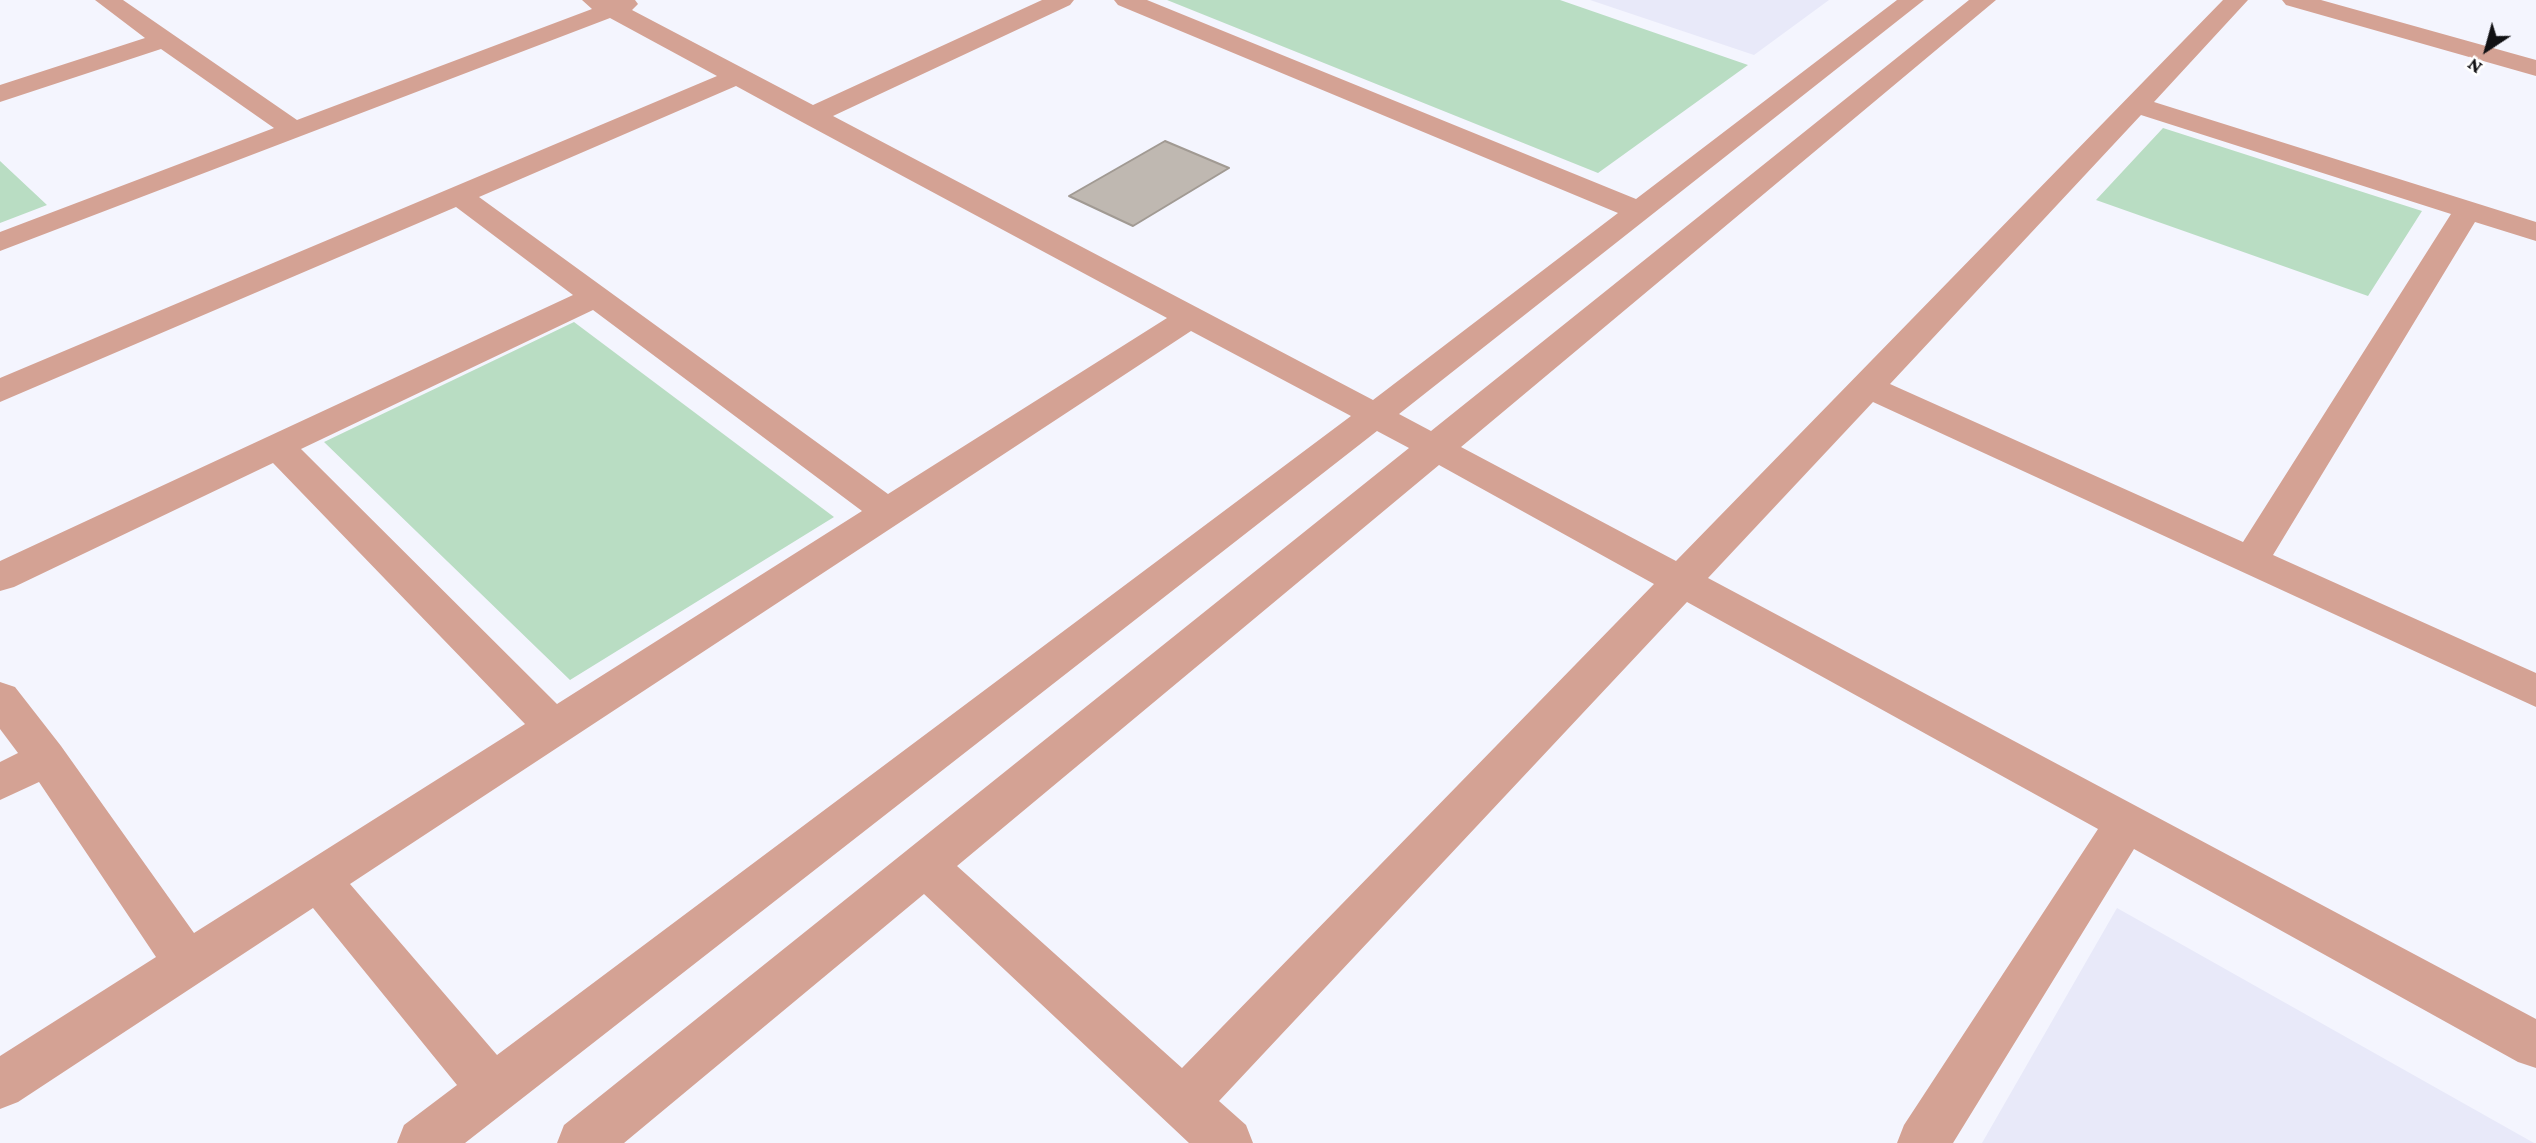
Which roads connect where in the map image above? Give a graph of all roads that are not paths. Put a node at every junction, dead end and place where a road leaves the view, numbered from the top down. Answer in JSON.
{"nodes":[{"id":1,"x":107,"y":0,"type":"edge"},
{"id":2,"x":1062,"y":0,"type":"edge"},
{"id":3,"x":1126,"y":0,"type":"edge"},
{"id":4,"x":1912,"y":0,"type":"edge"},
{"id":5,"x":1984,"y":0,"type":"edge"},
{"id":6,"x":2236,"y":0,"type":"edge"},
{"id":7,"x":2294,"y":0,"type":"edge"},
{"id":8,"x":615,"y":3,"type":"edge"},
{"id":9,"x":164,"y":40,"type":"junction"},
{"id":10,"x":2536,"y":68,"type":"edge"},
{"id":11,"x":738,"y":76,"type":"junction"},
{"id":12,"x":0,"y":94,"type":"edge"},
{"id":13,"x":2136,"y":105,"type":"junction"},
{"id":14,"x":812,"y":116,"type":"junction"},
{"id":15,"x":294,"y":130,"type":"junction"},
{"id":16,"x":459,"y":196,"type":"junction"},
{"id":17,"x":2468,"y":210,"type":"junction"},
{"id":18,"x":1639,"y":211,"type":"junction"},
{"id":19,"x":2536,"y":232,"type":"edge"},
{"id":20,"x":0,"y":242,"type":"edge"},
{"id":21,"x":596,"y":296,"type":"junction"},
{"id":22,"x":1190,"y":317,"type":"junction"},
{"id":23,"x":1867,"y":386,"type":"junction"},
{"id":24,"x":0,"y":391,"type":"edge"},
{"id":25,"x":1375,"y":415,"type":"junction"},
{"id":26,"x":277,"y":446,"type":"junction"},
{"id":27,"x":1435,"y":449,"type":"junction"},
{"id":28,"x":888,"y":512,"type":"junction"},
{"id":29,"x":2250,"y":561,"type":"junction"},
{"id":30,"x":0,"y":577,"type":"edge"},
{"id":31,"x":1680,"y":582,"type":"junction"},
{"id":32,"x":2536,"y":691,"type":"edge"},
{"id":33,"x":0,"y":698,"type":"edge"},
{"id":34,"x":554,"y":727,"type":"junction"},
{"id":35,"x":46,"y":758,"type":"junction"},
{"id":36,"x":0,"y":782,"type":"edge"},
{"id":37,"x":2126,"y":823,"type":"junction"},
{"id":38,"x":924,"y":865,"type":"junction"},
{"id":39,"x":317,"y":879,"type":"junction"},
{"id":40,"x":187,"y":962,"type":"junction"},
{"id":41,"x":2536,"y":1045,"type":"edge"},
{"id":42,"x":0,"y":1085,"type":"edge"},
{"id":43,"x":493,"y":1089,"type":"junction"},
{"id":44,"x":1183,"y":1103,"type":"junction"},
{"id":45,"x":423,"y":1143,"type":"edge"},
{"id":46,"x":583,"y":1143,"type":"edge"},
{"id":47,"x":1227,"y":1143,"type":"edge"},
{"id":48,"x":1923,"y":1143,"type":"edge"}],
"edges":[{"from":1,"to":9,"type":"street"},
{"from":2,"to":14,"type":"street"},
{"from":3,"to":18,"type":"street"},
{"from":4,"to":18,"type":"street"},
{"from":5,"to":27,"type":"street"},
{"from":6,"to":13,"type":"street"},
{"from":7,"to":10,"type":"street"},
{"from":8,"to":11,"type":"street"},
{"from":8,"to":15,"type":"street"},
{"from":9,"to":12,"type":"street"},
{"from":9,"to":15,"type":"street"},
{"from":11,"to":14,"type":"street"},
{"from":11,"to":16,"type":"street"},
{"from":13,"to":17,"type":"street"},
{"from":13,"to":23,"type":"street"},
{"from":14,"to":22,"type":"street"},
{"from":15,"to":20,"type":"street"},
{"from":16,"to":21,"type":"street"},
{"from":16,"to":24,"type":"street"},
{"from":17,"to":19,"type":"street"},
{"from":17,"to":29,"type":"street"},
{"from":18,"to":25,"type":"street"},
{"from":21,"to":26,"type":"street"},
{"from":21,"to":28,"type":"street"},
{"from":22,"to":25,"type":"street"},
{"from":22,"to":28,"type":"street"},
{"from":23,"to":29,"type":"street"},
{"from":23,"to":31,"type":"street"},
{"from":25,"to":27,"type":"street"},
{"from":25,"to":43,"type":"street"},
{"from":26,"to":30,"type":"street"},
{"from":26,"to":34,"type":"street"},
{"from":27,"to":31,"type":"street"},
{"from":27,"to":38,"type":"street"},
{"from":28,"to":34,"type":"street"},
{"from":29,"to":32,"type":"street"},
{"from":31,"to":37,"type":"street"},
{"from":31,"to":44,"type":"street"},
{"from":33,"to":35,"type":"street"},
{"from":34,"to":39,"type":"street"},
{"from":35,"to":36,"type":"street"},
{"from":35,"to":40,"type":"street"},
{"from":37,"to":41,"type":"street"},
{"from":37,"to":48,"type":"street"},
{"from":38,"to":44,"type":"street"},
{"from":38,"to":46,"type":"street"},
{"from":39,"to":40,"type":"street"},
{"from":39,"to":43,"type":"street"},
{"from":40,"to":42,"type":"street"},
{"from":43,"to":45,"type":"street"},
{"from":44,"to":47,"type":"street"}]}
